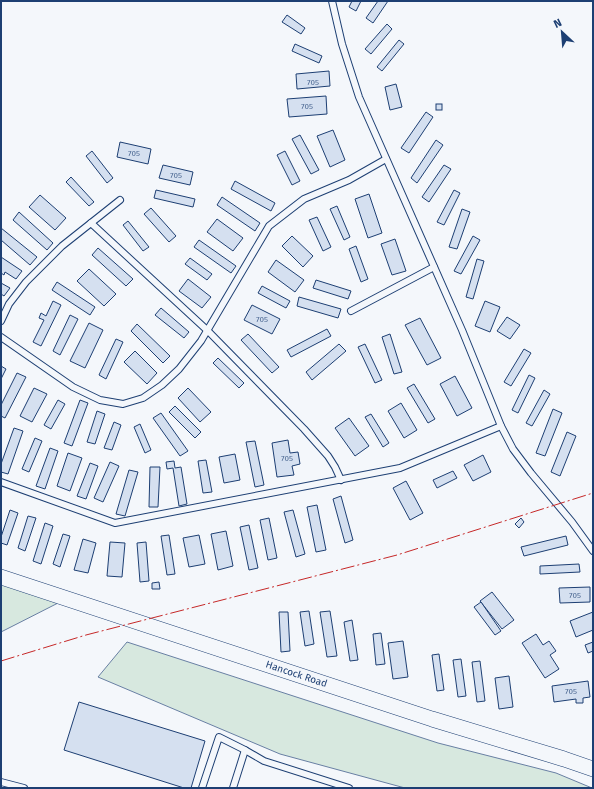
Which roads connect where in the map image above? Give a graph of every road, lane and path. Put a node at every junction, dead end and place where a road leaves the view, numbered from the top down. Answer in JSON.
{"nodes":[{"id":1,"x":332,"y":1,"type":"edge"},
{"id":2,"x":386,"y":159,"type":"junction"},
{"id":3,"x":120,"y":200,"type":"dead end"},
{"id":4,"x":91,"y":223,"type":"junction"},
{"id":5,"x":434,"y":267,"type":"junction"},
{"id":6,"x":351,"y":311,"type":"dead end"},
{"id":7,"x":1,"y":321,"type":"edge"},
{"id":8,"x":208,"y":331,"type":"junction"},
{"id":9,"x":1,"y":337,"type":"edge"},
{"id":10,"x":501,"y":426,"type":"junction"},
{"id":11,"x":341,"y":480,"type":"junction"},
{"id":12,"x":1,"y":482,"type":"edge"},
{"id":13,"x":593,"y":538,"type":"edge"},
{"id":14,"x":587,"y":542,"type":"junction"},
{"id":15,"x":593,"y":551,"type":"edge"},
{"id":16,"x":1,"y":577,"type":"edge"},
{"id":17,"x":245,"y":750,"type":"junction"},
{"id":18,"x":593,"y":769,"type":"edge"},
{"id":19,"x":1,"y":782,"type":"edge"},
{"id":20,"x":24,"y":788,"type":"edge"},
{"id":21,"x":202,"y":788,"type":"edge"},
{"id":22,"x":233,"y":788,"type":"edge"},
{"id":23,"x":349,"y":788,"type":"edge"}],
"edges":[{"from":1,"to":2,"type":"lane"},
{"from":2,"to":5,"type":"lane"},
{"from":2,"to":8,"type":"lane"},
{"from":3,"to":4,"type":"lane"},
{"from":4,"to":7,"type":"lane"},
{"from":4,"to":8,"type":"lane"},
{"from":5,"to":6,"type":"lane"},
{"from":5,"to":10,"type":"lane"},
{"from":8,"to":9,"type":"lane"},
{"from":8,"to":11,"type":"lane"},
{"from":10,"to":11,"type":"lane"},
{"from":10,"to":14,"type":"lane"},
{"from":11,"to":12,"type":"lane"},
{"from":13,"to":14,"type":"lane"},
{"from":14,"to":15,"type":"lane"},
{"from":16,"to":18,"type":"street","name":"Hancock Road"},
{"from":17,"to":21,"type":"lane"},
{"from":17,"to":22,"type":"lane"},
{"from":17,"to":23,"type":"lane"},
{"from":19,"to":20,"type":"lane"}]}
